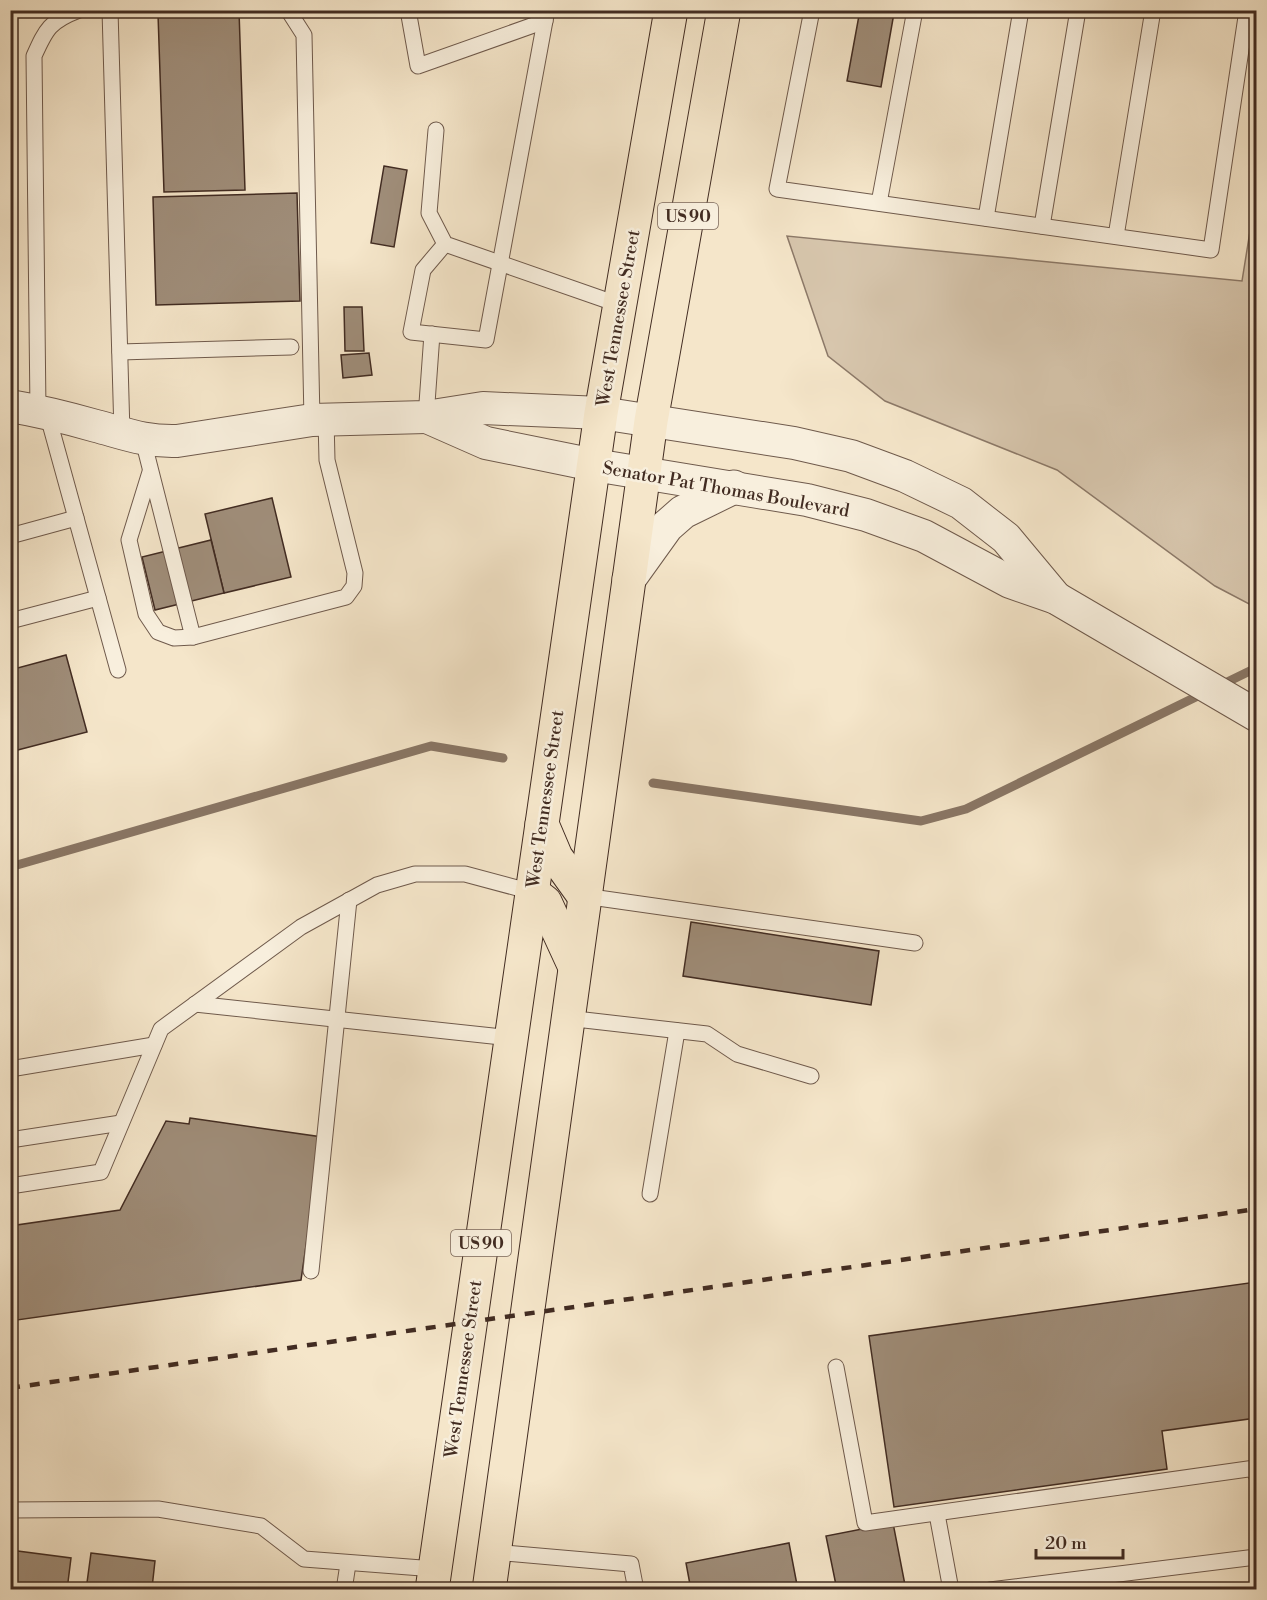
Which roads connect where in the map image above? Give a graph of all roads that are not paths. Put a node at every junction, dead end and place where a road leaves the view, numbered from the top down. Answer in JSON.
{"nodes":[{"id":1,"x":79,"y":10,"type":"edge"},
{"id":2,"x":110,"y":10,"type":"edge"},
{"id":3,"x":288,"y":10,"type":"edge"},
{"id":4,"x":408,"y":10,"type":"edge"},
{"id":5,"x":671,"y":10,"type":"edge"},
{"id":6,"x":724,"y":10,"type":"edge"},
{"id":7,"x":812,"y":10,"type":"edge"},
{"id":8,"x":915,"y":10,"type":"edge"},
{"id":9,"x":1021,"y":10,"type":"edge"},
{"id":10,"x":1078,"y":10,"type":"edge"},
{"id":11,"x":1153,"y":10,"type":"edge"},
{"id":12,"x":1247,"y":10,"type":"edge"},
{"id":13,"x":546,"y":16,"type":"edge"},
{"id":14,"x":436,"y":130,"type":"dead end"},
{"id":15,"x":879,"y":203,"type":"junction"},
{"id":16,"x":986,"y":218,"type":"junction"},
{"id":17,"x":1042,"y":226,"type":"junction"},
{"id":18,"x":1116,"y":236,"type":"junction"},
{"id":19,"x":445,"y":244,"type":"junction"},
{"id":20,"x":500,"y":263,"type":"junction"},
{"id":21,"x":620,"y":305,"type":"junction"},
{"id":22,"x":432,"y":334,"type":"junction"},
{"id":23,"x":291,"y":347,"type":"dead end"},
{"id":24,"x":120,"y":352,"type":"junction"},
{"id":25,"x":32,"y":410,"type":"edge"},
{"id":26,"x":601,"y":413,"type":"junction"},
{"id":27,"x":426,"y":417,"type":"junction"},
{"id":28,"x":319,"y":420,"type":"junction"},
{"id":29,"x":651,"y":421,"type":"junction"},
{"id":30,"x":132,"y":436,"type":"junction"},
{"id":31,"x":594,"y":465,"type":"junction"},
{"id":32,"x":150,"y":472,"type":"junction"},
{"id":33,"x":644,"y":472,"type":"junction"},
{"id":34,"x":734,"y":488,"type":"junction"},
{"id":35,"x":76,"y":518,"type":"junction"},
{"id":36,"x":10,"y":536,"type":"edge"},
{"id":37,"x":629,"y":579,"type":"junction"},
{"id":38,"x":98,"y":598,"type":"junction"},
{"id":39,"x":1056,"y":598,"type":"junction"},
{"id":40,"x":10,"y":621,"type":"edge"},
{"id":41,"x":193,"y":637,"type":"junction"},
{"id":42,"x":118,"y":670,"type":"dead end"},
{"id":43,"x":1257,"y":715,"type":"edge"},
{"id":44,"x":542,"y":824,"type":"junction"},
{"id":45,"x":532,"y":892,"type":"junction"},
{"id":46,"x":584,"y":896,"type":"junction"},
{"id":47,"x":349,"y":900,"type":"junction"},
{"id":48,"x":915,"y":943,"type":"dead end"},
{"id":49,"x":574,"y":965,"type":"junction"},
{"id":50,"x":195,"y":1004,"type":"junction"},
{"id":51,"x":567,"y":1018,"type":"junction"},
{"id":52,"x":337,"y":1019,"type":"junction"},
{"id":53,"x":677,"y":1031,"type":"junction"},
{"id":54,"x":511,"y":1038,"type":"junction"},
{"id":55,"x":154,"y":1045,"type":"junction"},
{"id":56,"x":10,"y":1070,"type":"edge"},
{"id":57,"x":811,"y":1076,"type":"dead end"},
{"id":58,"x":121,"y":1123,"type":"junction"},
{"id":59,"x":10,"y":1140,"type":"edge"},
{"id":60,"x":10,"y":1186,"type":"edge"},
{"id":61,"x":650,"y":1194,"type":"dead end"},
{"id":62,"x":311,"y":1271,"type":"dead end"},
{"id":63,"x":836,"y":1367,"type":"dead end"},
{"id":64,"x":1256,"y":1471,"type":"edge"},
{"id":65,"x":10,"y":1510,"type":"edge"},
{"id":66,"x":937,"y":1514,"type":"junction"},
{"id":67,"x":494,"y":1552,"type":"junction"},
{"id":68,"x":1257,"y":1557,"type":"edge"},
{"id":69,"x":348,"y":1564,"type":"junction"},
{"id":70,"x":433,"y":1580,"type":"edge"},
{"id":71,"x":344,"y":1590,"type":"edge"},
{"id":72,"x":489,"y":1590,"type":"edge"},
{"id":73,"x":636,"y":1590,"type":"edge"},
{"id":74,"x":951,"y":1590,"type":"edge"},
{"id":75,"x":990,"y":1590,"type":"edge"}],
"edges":[{"from":1,"to":25,"type":"lane"},
{"from":2,"to":24,"type":"lane"},
{"from":3,"to":28,"type":"lane"},
{"from":4,"to":13,"type":"lane"},
{"from":5,"to":21,"type":"main road","name":"West Tennessee Street","number":"US 90"},
{"from":6,"to":29,"type":"main road","number":"US 90"},
{"from":7,"to":15,"type":"lane"},
{"from":8,"to":15,"type":"lane"},
{"from":9,"to":16,"type":"lane"},
{"from":10,"to":17,"type":"lane"},
{"from":11,"to":18,"type":"lane"},
{"from":12,"to":18,"type":"lane"},
{"from":13,"to":20,"type":"lane"},
{"from":14,"to":19,"type":"lane"},
{"from":15,"to":16,"type":"lane"},
{"from":16,"to":17,"type":"lane"},
{"from":17,"to":18,"type":"lane"},
{"from":19,"to":20,"type":"lane"},
{"from":19,"to":22,"type":"lane"},
{"from":20,"to":21,"type":"lane"},
{"from":20,"to":22,"type":"lane"},
{"from":21,"to":26,"type":"main road","name":"West Tennessee Street","number":"US 90"},
{"from":22,"to":27,"type":"lane"},
{"from":23,"to":24,"type":"lane"},
{"from":24,"to":30,"type":"lane"},
{"from":25,"to":30,"type":"street","name":"Senator Pat Thomas Boulevard"},
{"from":25,"to":35,"type":"lane"},
{"from":26,"to":27,"type":"street","name":"Senator Pat Thomas Boulevard"},
{"from":26,"to":29,"type":"street","name":"Senator Pat Thomas Boulevard"},
{"from":26,"to":31,"type":"main road","name":"West Tennessee Street","number":"US 90"},
{"from":27,"to":28,"type":"street","name":"Senator Pat Thomas Boulevard"},
{"from":27,"to":31,"type":"street","name":"Senator Pat Thomas Boulevard"},
{"from":28,"to":30,"type":"street","name":"Senator Pat Thomas Boulevard"},
{"from":28,"to":41,"type":"lane"},
{"from":29,"to":33,"type":"main road","number":"US 90"},
{"from":29,"to":39,"type":"street","name":"Senator Pat Thomas Boulevard"},
{"from":30,"to":32,"type":"lane"},
{"from":31,"to":33,"type":"street","name":"Senator Pat Thomas Boulevard"},
{"from":31,"to":44,"type":"main road","name":"West Tennessee Street","number":"US 90"},
{"from":32,"to":41,"type":"lane"},
{"from":32,"to":41,"type":"lane"},
{"from":33,"to":34,"type":"street","name":"Senator Pat Thomas Boulevard"},
{"from":33,"to":37,"type":"main road","number":"US 90"},
{"from":34,"to":37,"type":"street"},
{"from":34,"to":39,"type":"street","name":"Senator Pat Thomas Boulevard"},
{"from":35,"to":36,"type":"lane"},
{"from":35,"to":38,"type":"lane"},
{"from":37,"to":46,"type":"main road","number":"US 90"},
{"from":38,"to":40,"type":"lane"},
{"from":38,"to":42,"type":"lane"},
{"from":39,"to":43,"type":"street","name":"Senator Pat Thomas Boulevard"},
{"from":44,"to":45,"type":"main road","name":"West Tennessee Street","number":"US 90"},
{"from":44,"to":46,"type":"main road"},
{"from":45,"to":47,"type":"lane"},
{"from":45,"to":49,"type":"main road"},
{"from":45,"to":54,"type":"main road","name":"West Tennessee Street","number":"US 90"},
{"from":46,"to":48,"type":"lane"},
{"from":46,"to":49,"type":"main road","number":"US 90"},
{"from":47,"to":50,"type":"lane"},
{"from":47,"to":52,"type":"lane"},
{"from":49,"to":51,"type":"main road","number":"US 90"},
{"from":50,"to":52,"type":"lane"},
{"from":50,"to":55,"type":"lane"},
{"from":51,"to":53,"type":"lane"},
{"from":51,"to":67,"type":"main road","number":"US 90"},
{"from":52,"to":54,"type":"lane"},
{"from":52,"to":62,"type":"lane"},
{"from":53,"to":57,"type":"lane"},
{"from":53,"to":61,"type":"lane"},
{"from":54,"to":70,"type":"main road","name":"West Tennessee Street","number":"US 90"},
{"from":55,"to":56,"type":"lane"},
{"from":55,"to":58,"type":"lane"},
{"from":58,"to":59,"type":"lane"},
{"from":58,"to":60,"type":"lane"},
{"from":63,"to":66,"type":"lane"},
{"from":64,"to":66,"type":"lane"},
{"from":65,"to":69,"type":"lane"},
{"from":66,"to":74,"type":"lane"},
{"from":67,"to":72,"type":"main road","number":"US 90"},
{"from":67,"to":73,"type":"lane"},
{"from":68,"to":75,"type":"lane"},
{"from":69,"to":70,"type":"lane"},
{"from":69,"to":71,"type":"lane"}]}
